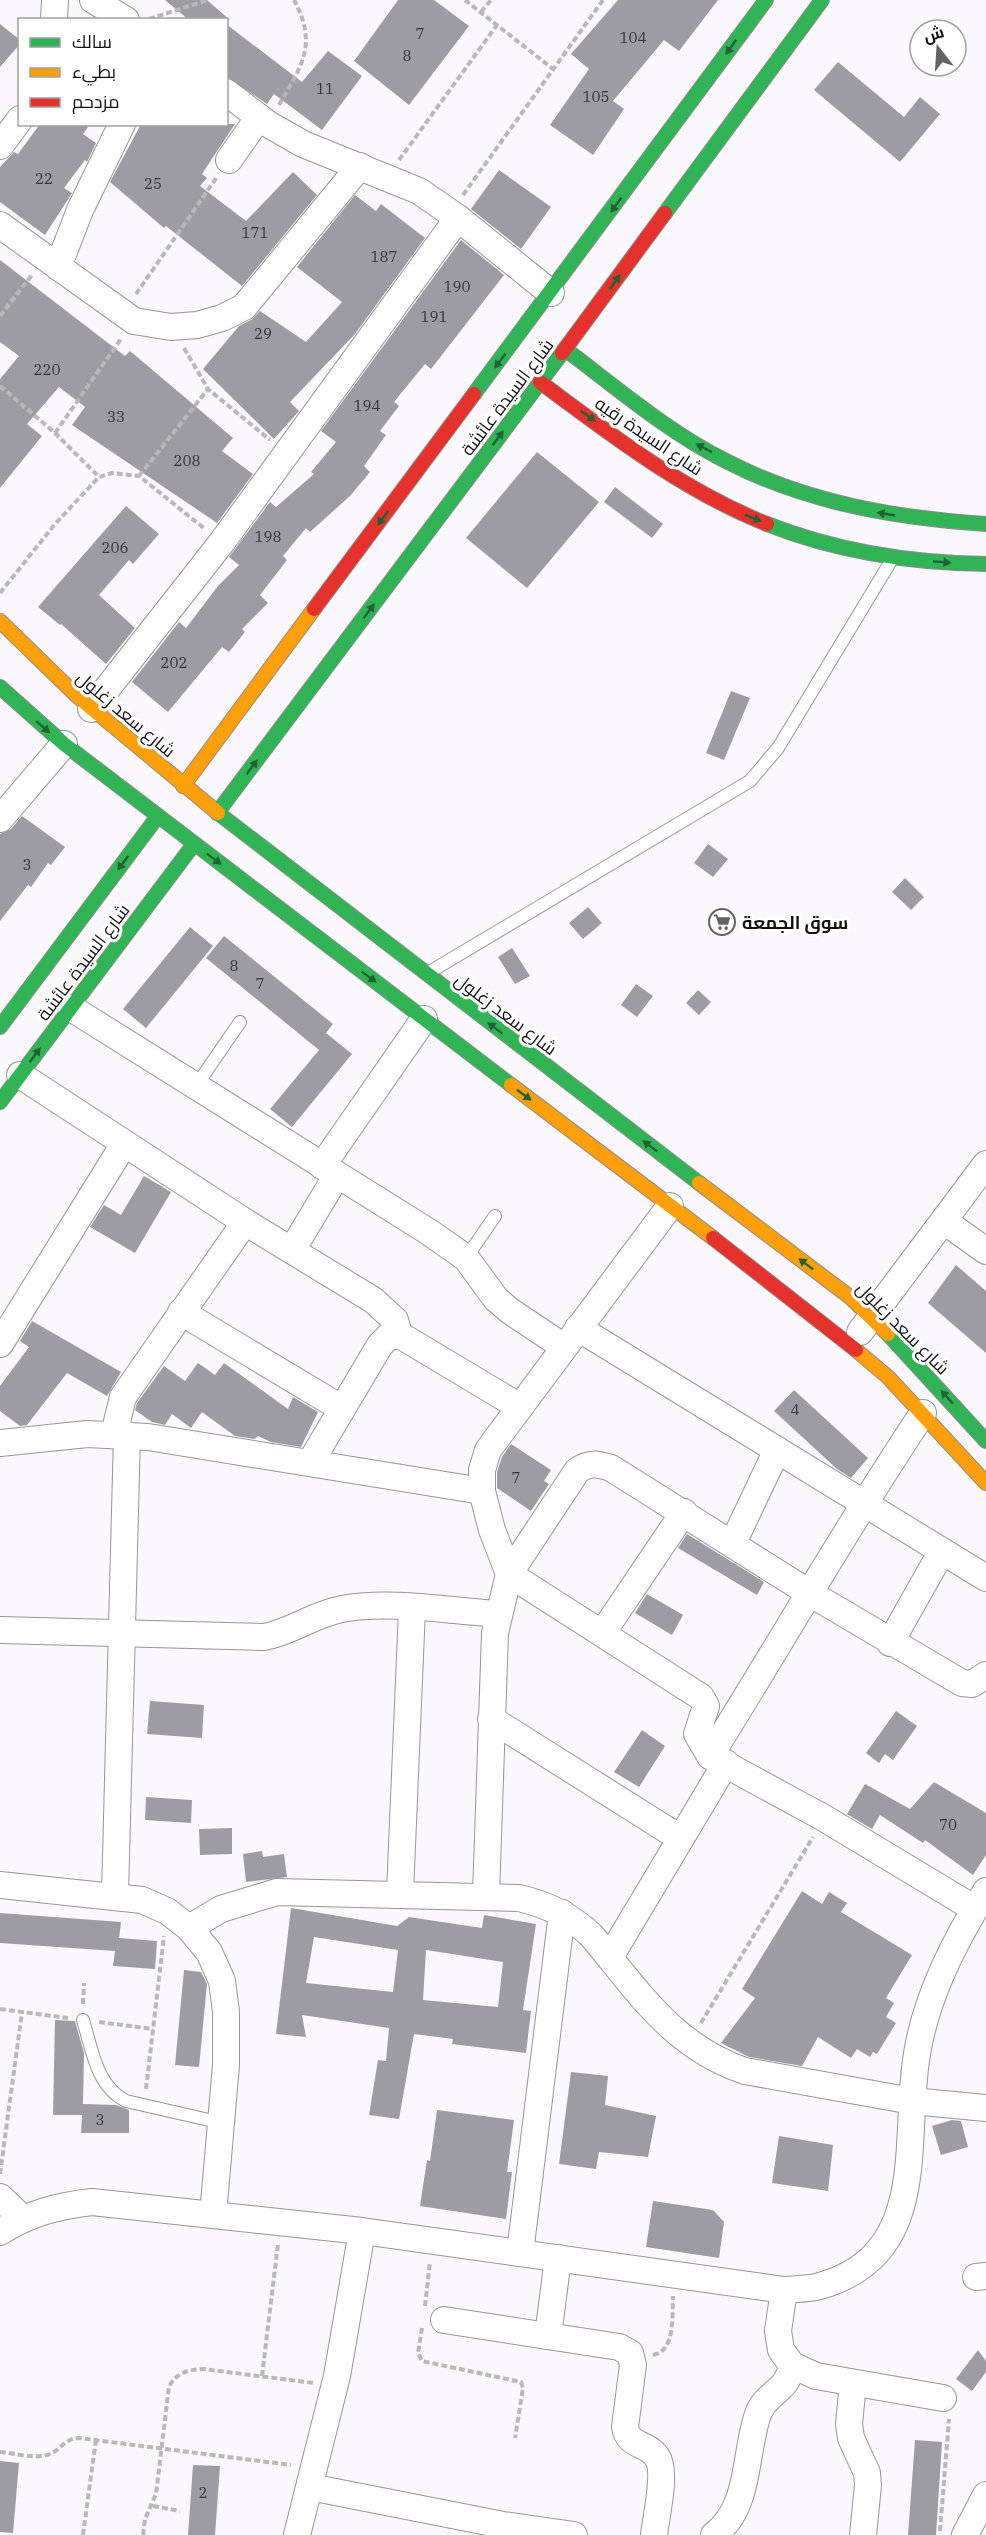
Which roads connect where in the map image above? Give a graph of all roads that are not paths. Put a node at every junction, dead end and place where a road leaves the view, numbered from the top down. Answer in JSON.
{"nodes":[{"id":1,"x":55,"y":0,"type":"edge"},
{"id":2,"x":93,"y":0,"type":"edge"},
{"id":3,"x":766,"y":0,"type":"edge"},
{"id":4,"x":822,"y":0,"type":"edge"},
{"id":5,"x":54,"y":18,"type":"edge"},
{"id":6,"x":123,"y":18,"type":"edge"},
{"id":7,"x":228,"y":93,"type":"edge"},
{"id":8,"x":264,"y":120,"type":"junction"},
{"id":9,"x":18,"y":122,"type":"edge"},
{"id":10,"x":121,"y":126,"type":"edge"},
{"id":11,"x":0,"y":146,"type":"edge"},
{"id":12,"x":229,"y":160,"type":"road end"},
{"id":13,"x":360,"y":166,"type":"junction"},
{"id":14,"x":454,"y":215,"type":"junction"},
{"id":15,"x":0,"y":225,"type":"edge"},
{"id":16,"x":52,"y":262,"type":"junction"},
{"id":17,"x":551,"y":292,"type":"junction"},
{"id":18,"x":565,"y":349,"type":"junction"},
{"id":19,"x":540,"y":382,"type":"junction"},
{"id":20,"x":986,"y":524,"type":"edge"},
{"id":21,"x":893,"y":557,"type":"junction"},
{"id":22,"x":986,"y":564,"type":"edge"},
{"id":23,"x":0,"y":621,"type":"edge"},
{"id":24,"x":0,"y":687,"type":"edge"},
{"id":25,"x":92,"y":709,"type":"junction"},
{"id":26,"x":63,"y":744,"type":"junction"},
{"id":27,"x":183,"y":786,"type":"junction"},
{"id":28,"x":217,"y":813,"type":"junction"},
{"id":29,"x":158,"y":816,"type":"junction"},
{"id":30,"x":0,"y":819,"type":"edge"},
{"id":31,"x":194,"y":844,"type":"junction"},
{"id":32,"x":314,"y":900,"type":"junction"},
{"id":33,"x":297,"y":922,"type":"junction"},
{"id":34,"x":424,"y":975,"type":"junction"},
{"id":35,"x":71,"y":1008,"type":"junction"},
{"id":36,"x":424,"y":1019,"type":"junction"},
{"id":37,"x":240,"y":1022,"type":"dead end"},
{"id":38,"x":0,"y":1027,"type":"edge"},
{"id":39,"x":20,"y":1075,"type":"junction"},
{"id":40,"x":196,"y":1086,"type":"junction"},
{"id":41,"x":0,"y":1102,"type":"edge"},
{"id":42,"x":123,"y":1144,"type":"junction"},
{"id":43,"x":986,"y":1164,"type":"edge"},
{"id":44,"x":330,"y":1170,"type":"junction"},
{"id":45,"x":670,"y":1206,"type":"junction"},
{"id":46,"x":495,"y":1216,"type":"dead end"},
{"id":47,"x":944,"y":1221,"type":"junction"},
{"id":48,"x":245,"y":1222,"type":"junction"},
{"id":49,"x":292,"y":1250,"type":"junction"},
{"id":50,"x":986,"y":1251,"type":"edge"},
{"id":51,"x":466,"y":1258,"type":"junction"},
{"id":52,"x":181,"y":1312,"type":"junction"},
{"id":53,"x":872,"y":1317,"type":"junction"},
{"id":54,"x":399,"y":1335,"type":"junction"},
{"id":55,"x":571,"y":1338,"type":"junction"},
{"id":56,"x":0,"y":1344,"type":"edge"},
{"id":57,"x":851,"y":1344,"type":"junction"},
{"id":58,"x":520,"y":1407,"type":"junction"},
{"id":59,"x":341,"y":1408,"type":"junction"},
{"id":60,"x":923,"y":1413,"type":"junction"},
{"id":61,"x":120,"y":1435,"type":"junction"},
{"id":62,"x":986,"y":1441,"type":"edge"},
{"id":63,"x":0,"y":1443,"type":"edge"},
{"id":64,"x":777,"y":1450,"type":"junction"},
{"id":65,"x":310,"y":1463,"type":"junction"},
{"id":66,"x":986,"y":1483,"type":"edge"},
{"id":67,"x":482,"y":1491,"type":"junction"},
{"id":68,"x":863,"y":1502,"type":"junction"},
{"id":69,"x":684,"y":1512,"type":"junction"},
{"id":70,"x":733,"y":1543,"type":"junction"},
{"id":71,"x":942,"y":1551,"type":"junction"},
{"id":72,"x":509,"y":1574,"type":"junction"},
{"id":73,"x":986,"y":1578,"type":"edge"},
{"id":74,"x":811,"y":1594,"type":"junction"},
{"id":75,"x":412,"y":1609,"type":"junction"},
{"id":76,"x":499,"y":1614,"type":"junction"},
{"id":77,"x":0,"y":1630,"type":"edge"},
{"id":78,"x":603,"y":1632,"type":"junction"},
{"id":79,"x":121,"y":1634,"type":"junction"},
{"id":80,"x":890,"y":1643,"type":"junction"},
{"id":81,"x":986,"y":1675,"type":"edge"},
{"id":82,"x":491,"y":1719,"type":"junction"},
{"id":83,"x":718,"y":1760,"type":"junction"},
{"id":84,"x":680,"y":1838,"type":"junction"},
{"id":85,"x":0,"y":1885,"type":"edge"},
{"id":86,"x":400,"y":1893,"type":"junction"},
{"id":87,"x":115,"y":1895,"type":"junction"},
{"id":88,"x":486,"y":1895,"type":"junction"},
{"id":89,"x":981,"y":1900,"type":"edge"},
{"id":90,"x":562,"y":1913,"type":"junction"},
{"id":91,"x":189,"y":1928,"type":"junction"},
{"id":92,"x":610,"y":1957,"type":"junction"},
{"id":93,"x":83,"y":2020,"type":"dead end"},
{"id":94,"x":912,"y":2101,"type":"junction"},
{"id":95,"x":986,"y":2108,"type":"edge"},
{"id":96,"x":222,"y":2123,"type":"junction"},
{"id":97,"x":0,"y":2197,"type":"edge"},
{"id":98,"x":213,"y":2215,"type":"junction"},
{"id":99,"x":22,"y":2218,"type":"junction"},
{"id":100,"x":362,"y":2231,"type":"junction"},
{"id":101,"x":0,"y":2232,"type":"edge"},
{"id":102,"x":520,"y":2253,"type":"junction"},
{"id":103,"x":558,"y":2258,"type":"junction"},
{"id":104,"x":784,"y":2290,"type":"junction"},
{"id":105,"x":444,"y":2320,"type":"dead end"},
{"id":106,"x":548,"y":2336,"type":"junction"},
{"id":107,"x":792,"y":2365,"type":"junction"},
{"id":108,"x":853,"y":2383,"type":"junction"},
{"id":109,"x":943,"y":2398,"type":"road end"},
{"id":110,"x":313,"y":2477,"type":"junction"},
{"id":111,"x":984,"y":2503,"type":"edge"},
{"id":112,"x":297,"y":2535,"type":"edge"},
{"id":113,"x":574,"y":2535,"type":"edge"},
{"id":114,"x":654,"y":2535,"type":"edge"},
{"id":115,"x":714,"y":2535,"type":"edge"},
{"id":116,"x":863,"y":2535,"type":"edge"},
{"id":117,"x":965,"y":2535,"type":"edge"}],
"edges":[{"from":1,"to":5,"type":"street"},
{"from":2,"to":6,"type":"street"},
{"from":3,"to":17,"type":"street","name":"شارع السيدة عائشة","one_way":true},
{"from":18,"to":4,"type":"street","name":"شارع السيدة عائشة","one_way":true},
{"from":7,"to":8,"type":"street"},
{"from":8,"to":12,"type":"street"},
{"from":8,"to":13,"type":"street"},
{"from":9,"to":11,"type":"street"},
{"from":10,"to":16,"type":"street"},
{"from":13,"to":14,"type":"street"},
{"from":13,"to":16,"type":"street"},
{"from":14,"to":17,"type":"street"},
{"from":14,"to":25,"type":"street"},
{"from":15,"to":16,"type":"street"},
{"from":17,"to":27,"type":"street","name":"شارع السيدة عائشة","one_way":true},
{"from":18,"to":19,"type":"street","name":"شارع السيدة عائشة"},
{"from":20,"to":18,"type":"street","name":"شارع السيدة رقيه","one_way":true},
{"from":19,"to":21,"type":"street","name":"شارع السيدة رقيه","one_way":true},
{"from":28,"to":19,"type":"street","name":"شارع السيدة عائشة","one_way":true},
{"from":21,"to":22,"type":"street","name":"شارع السيدة رقيه","one_way":true},
{"from":21,"to":34,"type":"lane"},
{"from":23,"to":25,"type":"street","name":"شارع سعد زغلول"},
{"from":24,"to":26,"type":"street","one_way":true},
{"from":25,"to":27,"type":"street","name":"شارع سعد زغلول"},
{"from":26,"to":29,"type":"street"},
{"from":26,"to":30,"type":"street"},
{"from":27,"to":28,"type":"street","name":"شارع سعد زغلول"},
{"from":28,"to":32,"type":"street","name":"شارع سعد زغلول"},
{"from":29,"to":31,"type":"street"},
{"from":29,"to":38,"type":"street","name":"شارع السيدة عائشة","one_way":true},
{"from":31,"to":33,"type":"street","one_way":true},
{"from":31,"to":35,"type":"street","name":"شارع السيدة عائشة"},
{"from":32,"to":33,"type":"street"},
{"from":32,"to":34,"type":"street","name":"شارع سعد زغلول"},
{"from":33,"to":36,"type":"street","one_way":true},
{"from":53,"to":34,"type":"street","name":"شارع سعد زغلول","one_way":true},
{"from":39,"to":35,"type":"street","name":"شارع السيدة عائشة","one_way":true},
{"from":35,"to":40,"type":"street"},
{"from":36,"to":44,"type":"street"},
{"from":36,"to":45,"type":"street","one_way":true},
{"from":37,"to":40,"type":"lane"},
{"from":39,"to":41,"type":"street","name":"شارع السيدة عائشة"},
{"from":39,"to":42,"type":"street"},
{"from":40,"to":44,"type":"street"},
{"from":42,"to":48,"type":"street"},
{"from":42,"to":56,"type":"street"},
{"from":43,"to":47,"type":"street"},
{"from":44,"to":49,"type":"street"},
{"from":44,"to":51,"type":"street"},
{"from":45,"to":55,"type":"street"},
{"from":45,"to":57,"type":"street"},
{"from":46,"to":51,"type":"lane"},
{"from":47,"to":50,"type":"street"},
{"from":47,"to":53,"type":"street"},
{"from":48,"to":49,"type":"street"},
{"from":48,"to":52,"type":"street"},
{"from":49,"to":54,"type":"street"},
{"from":51,"to":55,"type":"street"},
{"from":52,"to":59,"type":"street"},
{"from":52,"to":61,"type":"street"},
{"from":53,"to":57,"type":"street"},
{"from":62,"to":53,"type":"street","name":"شارع سعد زغلول","one_way":true},
{"from":54,"to":58,"type":"street"},
{"from":54,"to":59,"type":"street"},
{"from":55,"to":58,"type":"street"},
{"from":55,"to":64,"type":"street"},
{"from":57,"to":60,"type":"street"},
{"from":58,"to":67,"type":"street"},
{"from":59,"to":65,"type":"street"},
{"from":60,"to":66,"type":"street"},
{"from":60,"to":68,"type":"street"},
{"from":61,"to":63,"type":"street"},
{"from":61,"to":65,"type":"street"},
{"from":61,"to":79,"type":"street"},
{"from":64,"to":68,"type":"street"},
{"from":64,"to":70,"type":"street"},
{"from":65,"to":67,"type":"street"},
{"from":67,"to":72,"type":"street"},
{"from":68,"to":71,"type":"street"},
{"from":68,"to":74,"type":"street"},
{"from":69,"to":70,"type":"street"},
{"from":69,"to":72,"type":"street"},
{"from":69,"to":78,"type":"street"},
{"from":70,"to":74,"type":"street"},
{"from":71,"to":73,"type":"street"},
{"from":71,"to":80,"type":"street"},
{"from":72,"to":76,"type":"street"},
{"from":72,"to":78,"type":"street"},
{"from":74,"to":80,"type":"street"},
{"from":74,"to":83,"type":"street"},
{"from":75,"to":76,"type":"street"},
{"from":75,"to":79,"type":"street"},
{"from":75,"to":86,"type":"street"},
{"from":76,"to":82,"type":"street"},
{"from":77,"to":79,"type":"street"},
{"from":78,"to":83,"type":"street"},
{"from":79,"to":87,"type":"street"},
{"from":80,"to":81,"type":"street"},
{"from":82,"to":84,"type":"street"},
{"from":82,"to":88,"type":"street"},
{"from":83,"to":84,"type":"street"},
{"from":83,"to":89,"type":"street"},
{"from":84,"to":92,"type":"street"},
{"from":85,"to":87,"type":"street"},
{"from":86,"to":88,"type":"street"},
{"from":86,"to":91,"type":"street"},
{"from":87,"to":91,"type":"street"},
{"from":88,"to":90,"type":"street"},
{"from":89,"to":94,"type":"street"},
{"from":90,"to":92,"type":"street"},
{"from":90,"to":102,"type":"street"},
{"from":91,"to":96,"type":"street"},
{"from":92,"to":94,"type":"street"},
{"from":93,"to":96,"type":"lane"},
{"from":94,"to":95,"type":"street"},
{"from":94,"to":104,"type":"street"},
{"from":96,"to":98,"type":"street"},
{"from":97,"to":99,"type":"street"},
{"from":98,"to":99,"type":"street"},
{"from":98,"to":100,"type":"street"},
{"from":99,"to":101,"type":"street"},
{"from":100,"to":102,"type":"street"},
{"from":100,"to":110,"type":"street"},
{"from":102,"to":103,"type":"street"},
{"from":103,"to":104,"type":"street"},
{"from":103,"to":106,"type":"street"},
{"from":104,"to":107,"type":"street"},
{"from":105,"to":106,"type":"street"},
{"from":106,"to":114,"type":"street"},
{"from":107,"to":108,"type":"street"},
{"from":107,"to":115,"type":"street"},
{"from":108,"to":109,"type":"street"},
{"from":108,"to":116,"type":"street"},
{"from":110,"to":112,"type":"street"},
{"from":110,"to":113,"type":"street"},
{"from":111,"to":117,"type":"street"}]}
